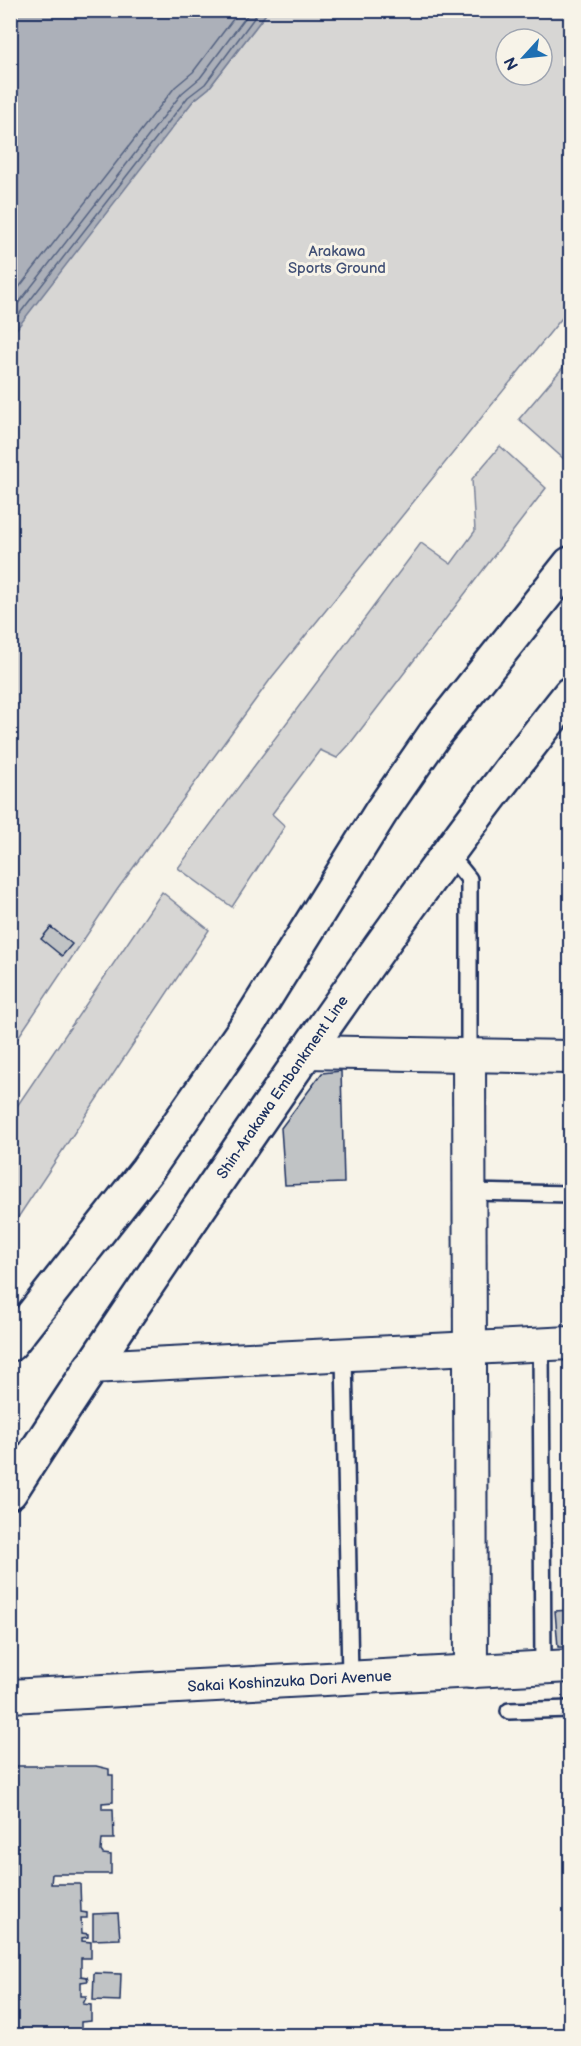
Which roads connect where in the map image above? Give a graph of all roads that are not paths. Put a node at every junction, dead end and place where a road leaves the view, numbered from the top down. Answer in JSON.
{"nodes":[{"id":1,"x":570,"y":564,"type":"edge"},
{"id":2,"x":570,"y":694,"type":"edge"},
{"id":3,"x":448,"y":853,"type":"junction"},
{"id":4,"x":306,"y":1052,"type":"junction"},
{"id":5,"x":470,"y":1056,"type":"junction"},
{"id":6,"x":570,"y":1057,"type":"edge"},
{"id":7,"x":470,"y":1192,"type":"junction"},
{"id":8,"x":570,"y":1194,"type":"edge"},
{"id":9,"x":10,"y":1344,"type":"edge"},
{"id":10,"x":556,"y":1344,"type":"edge"},
{"id":11,"x":470,"y":1348,"type":"junction"},
{"id":12,"x":344,"y":1354,"type":"junction"},
{"id":13,"x":90,"y":1367,"type":"junction"},
{"id":14,"x":10,"y":1492,"type":"edge"},
{"id":15,"x":557,"y":1667,"type":"edge"},
{"id":16,"x":471,"y":1672,"type":"junction"},
{"id":17,"x":350,"y":1678,"type":"junction"},
{"id":18,"x":10,"y":1696,"type":"edge"},
{"id":19,"x":570,"y":1709,"type":"edge"},
{"id":20,"x":509,"y":1711,"type":"dead end"}],
"edges":[{"from":1,"to":9,"type":"main road"},
{"from":2,"to":3,"type":"main road","name":"Shin-Arakawa Embankment Line"},
{"from":3,"to":4,"type":"main road","name":"Shin-Arakawa Embankment Line"},
{"from":3,"to":5,"type":"lane"},
{"from":4,"to":5,"type":"street"},
{"from":4,"to":13,"type":"main road","name":"Shin-Arakawa Embankment Line"},
{"from":5,"to":6,"type":"street"},
{"from":5,"to":7,"type":"street"},
{"from":7,"to":8,"type":"lane"},
{"from":7,"to":11,"type":"street"},
{"from":10,"to":11,"type":"street"},
{"from":10,"to":15,"type":"lane"},
{"from":11,"to":12,"type":"street"},
{"from":11,"to":16,"type":"street"},
{"from":12,"to":13,"type":"street"},
{"from":12,"to":17,"type":"lane"},
{"from":13,"to":14,"type":"main road","name":"Shin-Arakawa Embankment Line"},
{"from":15,"to":16,"type":"street","name":"Sakai Koshinzuka Dori Avenue"},
{"from":16,"to":17,"type":"street","name":"Sakai Koshinzuka Dori Avenue"},
{"from":17,"to":18,"type":"street","name":"Sakai Koshinzuka Dori Avenue"},
{"from":19,"to":20,"type":"lane"}]}
